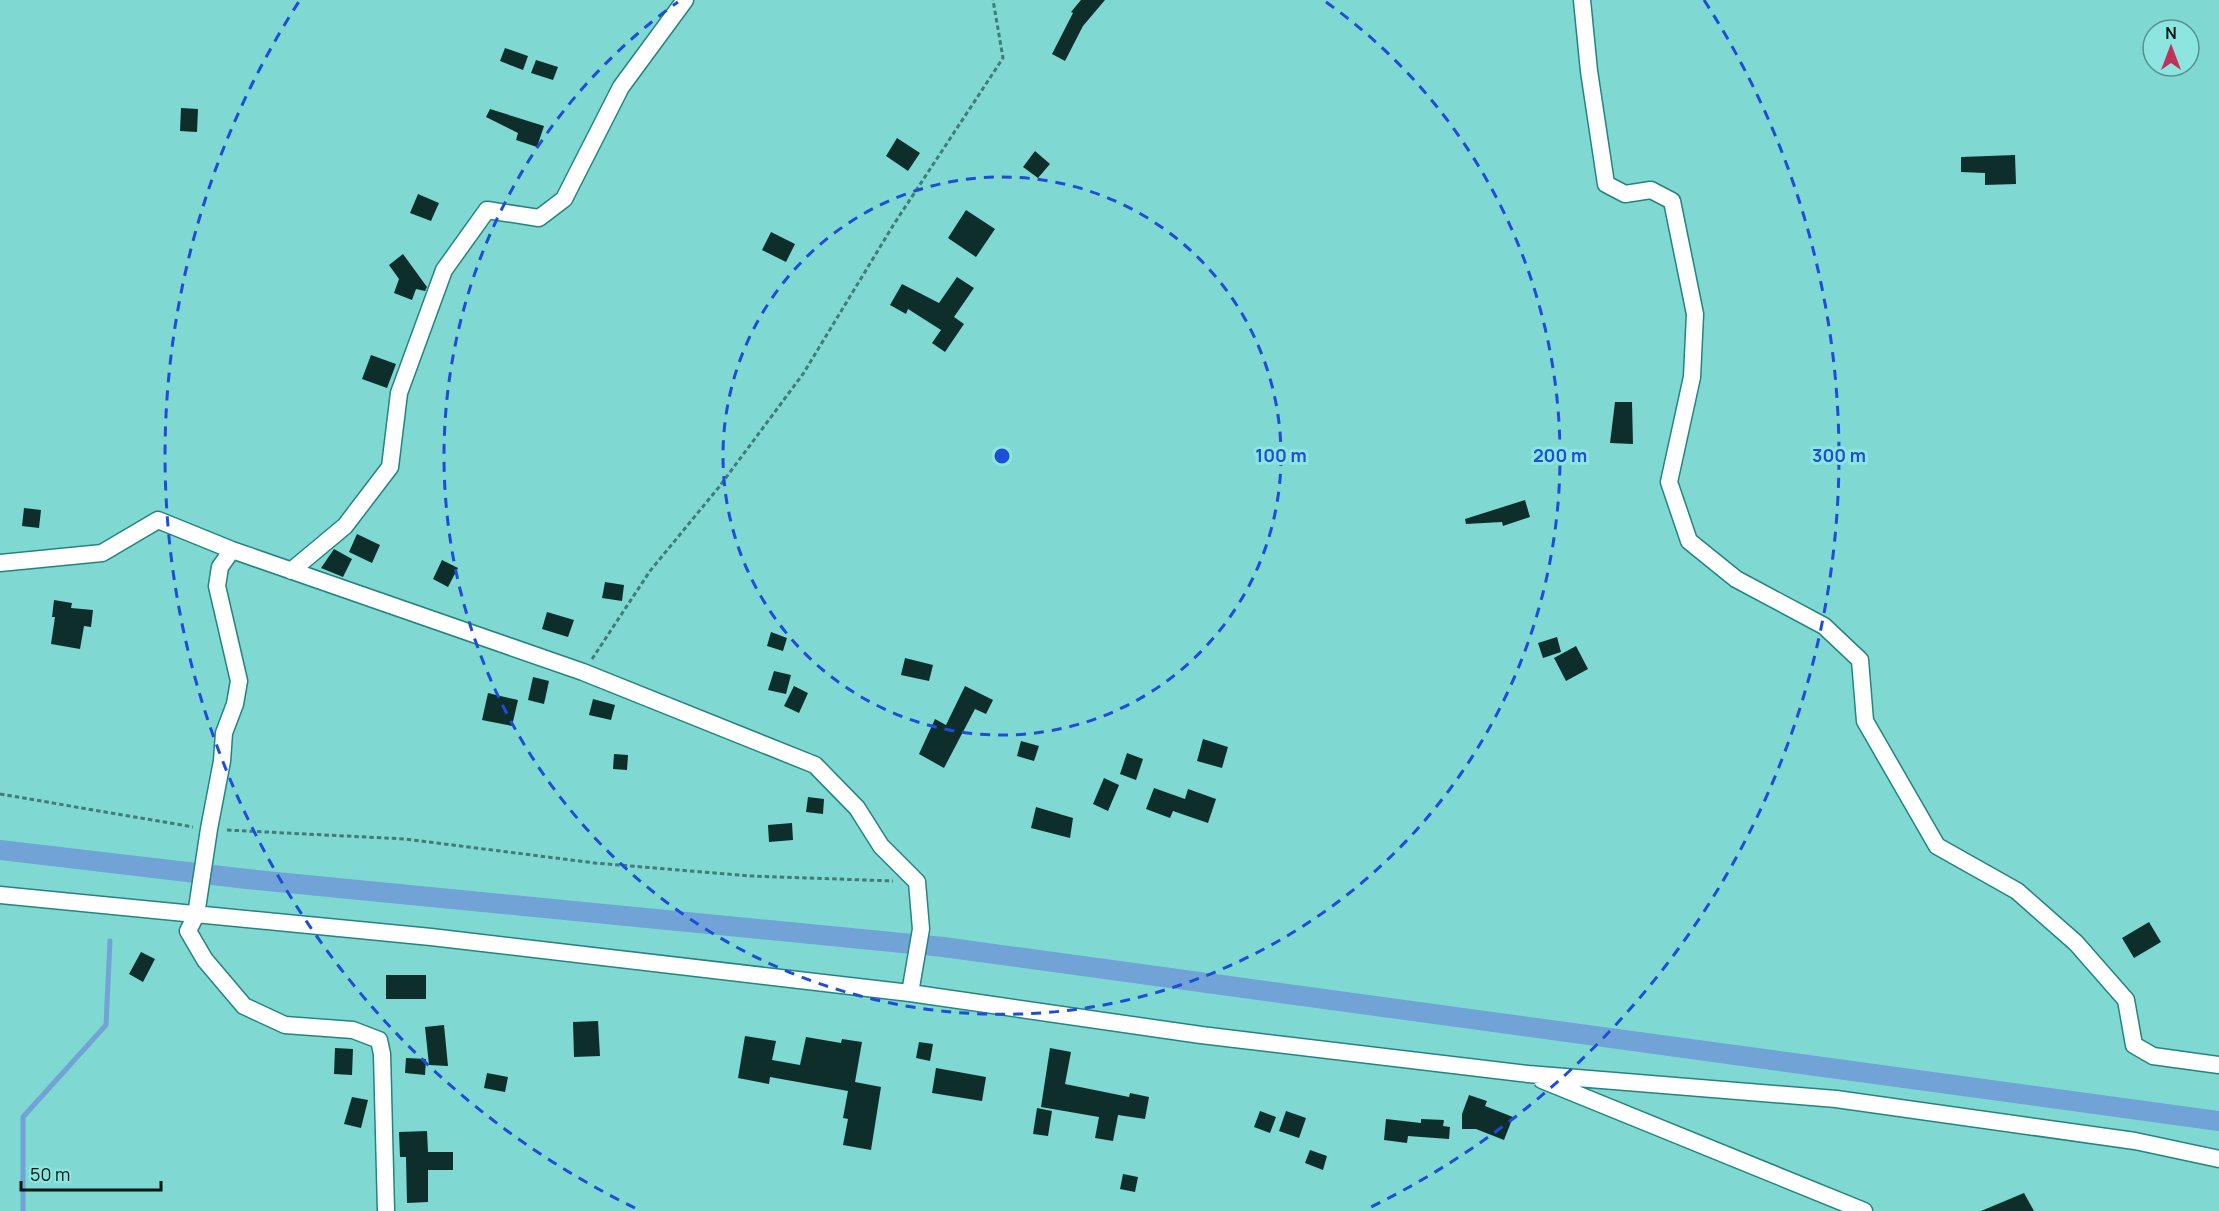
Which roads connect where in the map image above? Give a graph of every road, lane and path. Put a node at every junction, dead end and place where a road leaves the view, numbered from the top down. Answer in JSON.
{"nodes":[{"id":1,"x":684,"y":0,"type":"edge"},
{"id":2,"x":993,"y":0,"type":"edge"},
{"id":3,"x":1582,"y":0,"type":"edge"},
{"id":4,"x":232,"y":550,"type":"junction"},
{"id":5,"x":0,"y":563,"type":"edge"},
{"id":6,"x":291,"y":571,"type":"junction"},
{"id":7,"x":583,"y":672,"type":"junction"},
{"id":8,"x":0,"y":794,"type":"edge"},
{"id":9,"x":208,"y":830,"type":"junction"},
{"id":10,"x":917,"y":882,"type":"junction"},
{"id":11,"x":0,"y":895,"type":"edge"},
{"id":12,"x":196,"y":915,"type":"junction"},
{"id":13,"x":910,"y":993,"type":"junction"},
{"id":14,"x":2219,"y":1065,"type":"edge"},
{"id":15,"x":1528,"y":1074,"type":"junction"},
{"id":16,"x":2219,"y":1158,"type":"edge"},
{"id":17,"x":386,"y":1211,"type":"edge"},
{"id":18,"x":1864,"y":1211,"type":"edge"}],
"edges":[{"from":1,"to":6,"type":"street"},
{"from":2,"to":7,"type":"path"},
{"from":3,"to":14,"type":"street"},
{"from":4,"to":5,"type":"street"},
{"from":4,"to":6,"type":"street"},
{"from":4,"to":9,"type":"street"},
{"from":6,"to":7,"type":"street"},
{"from":7,"to":10,"type":"street"},
{"from":8,"to":9,"type":"path"},
{"from":9,"to":10,"type":"path"},
{"from":9,"to":12,"type":"street"},
{"from":10,"to":13,"type":"street"},
{"from":11,"to":12,"type":"street"},
{"from":12,"to":13,"type":"street"},
{"from":12,"to":17,"type":"street"},
{"from":13,"to":15,"type":"street"},
{"from":15,"to":16,"type":"street"},
{"from":15,"to":18,"type":"street"}]}
